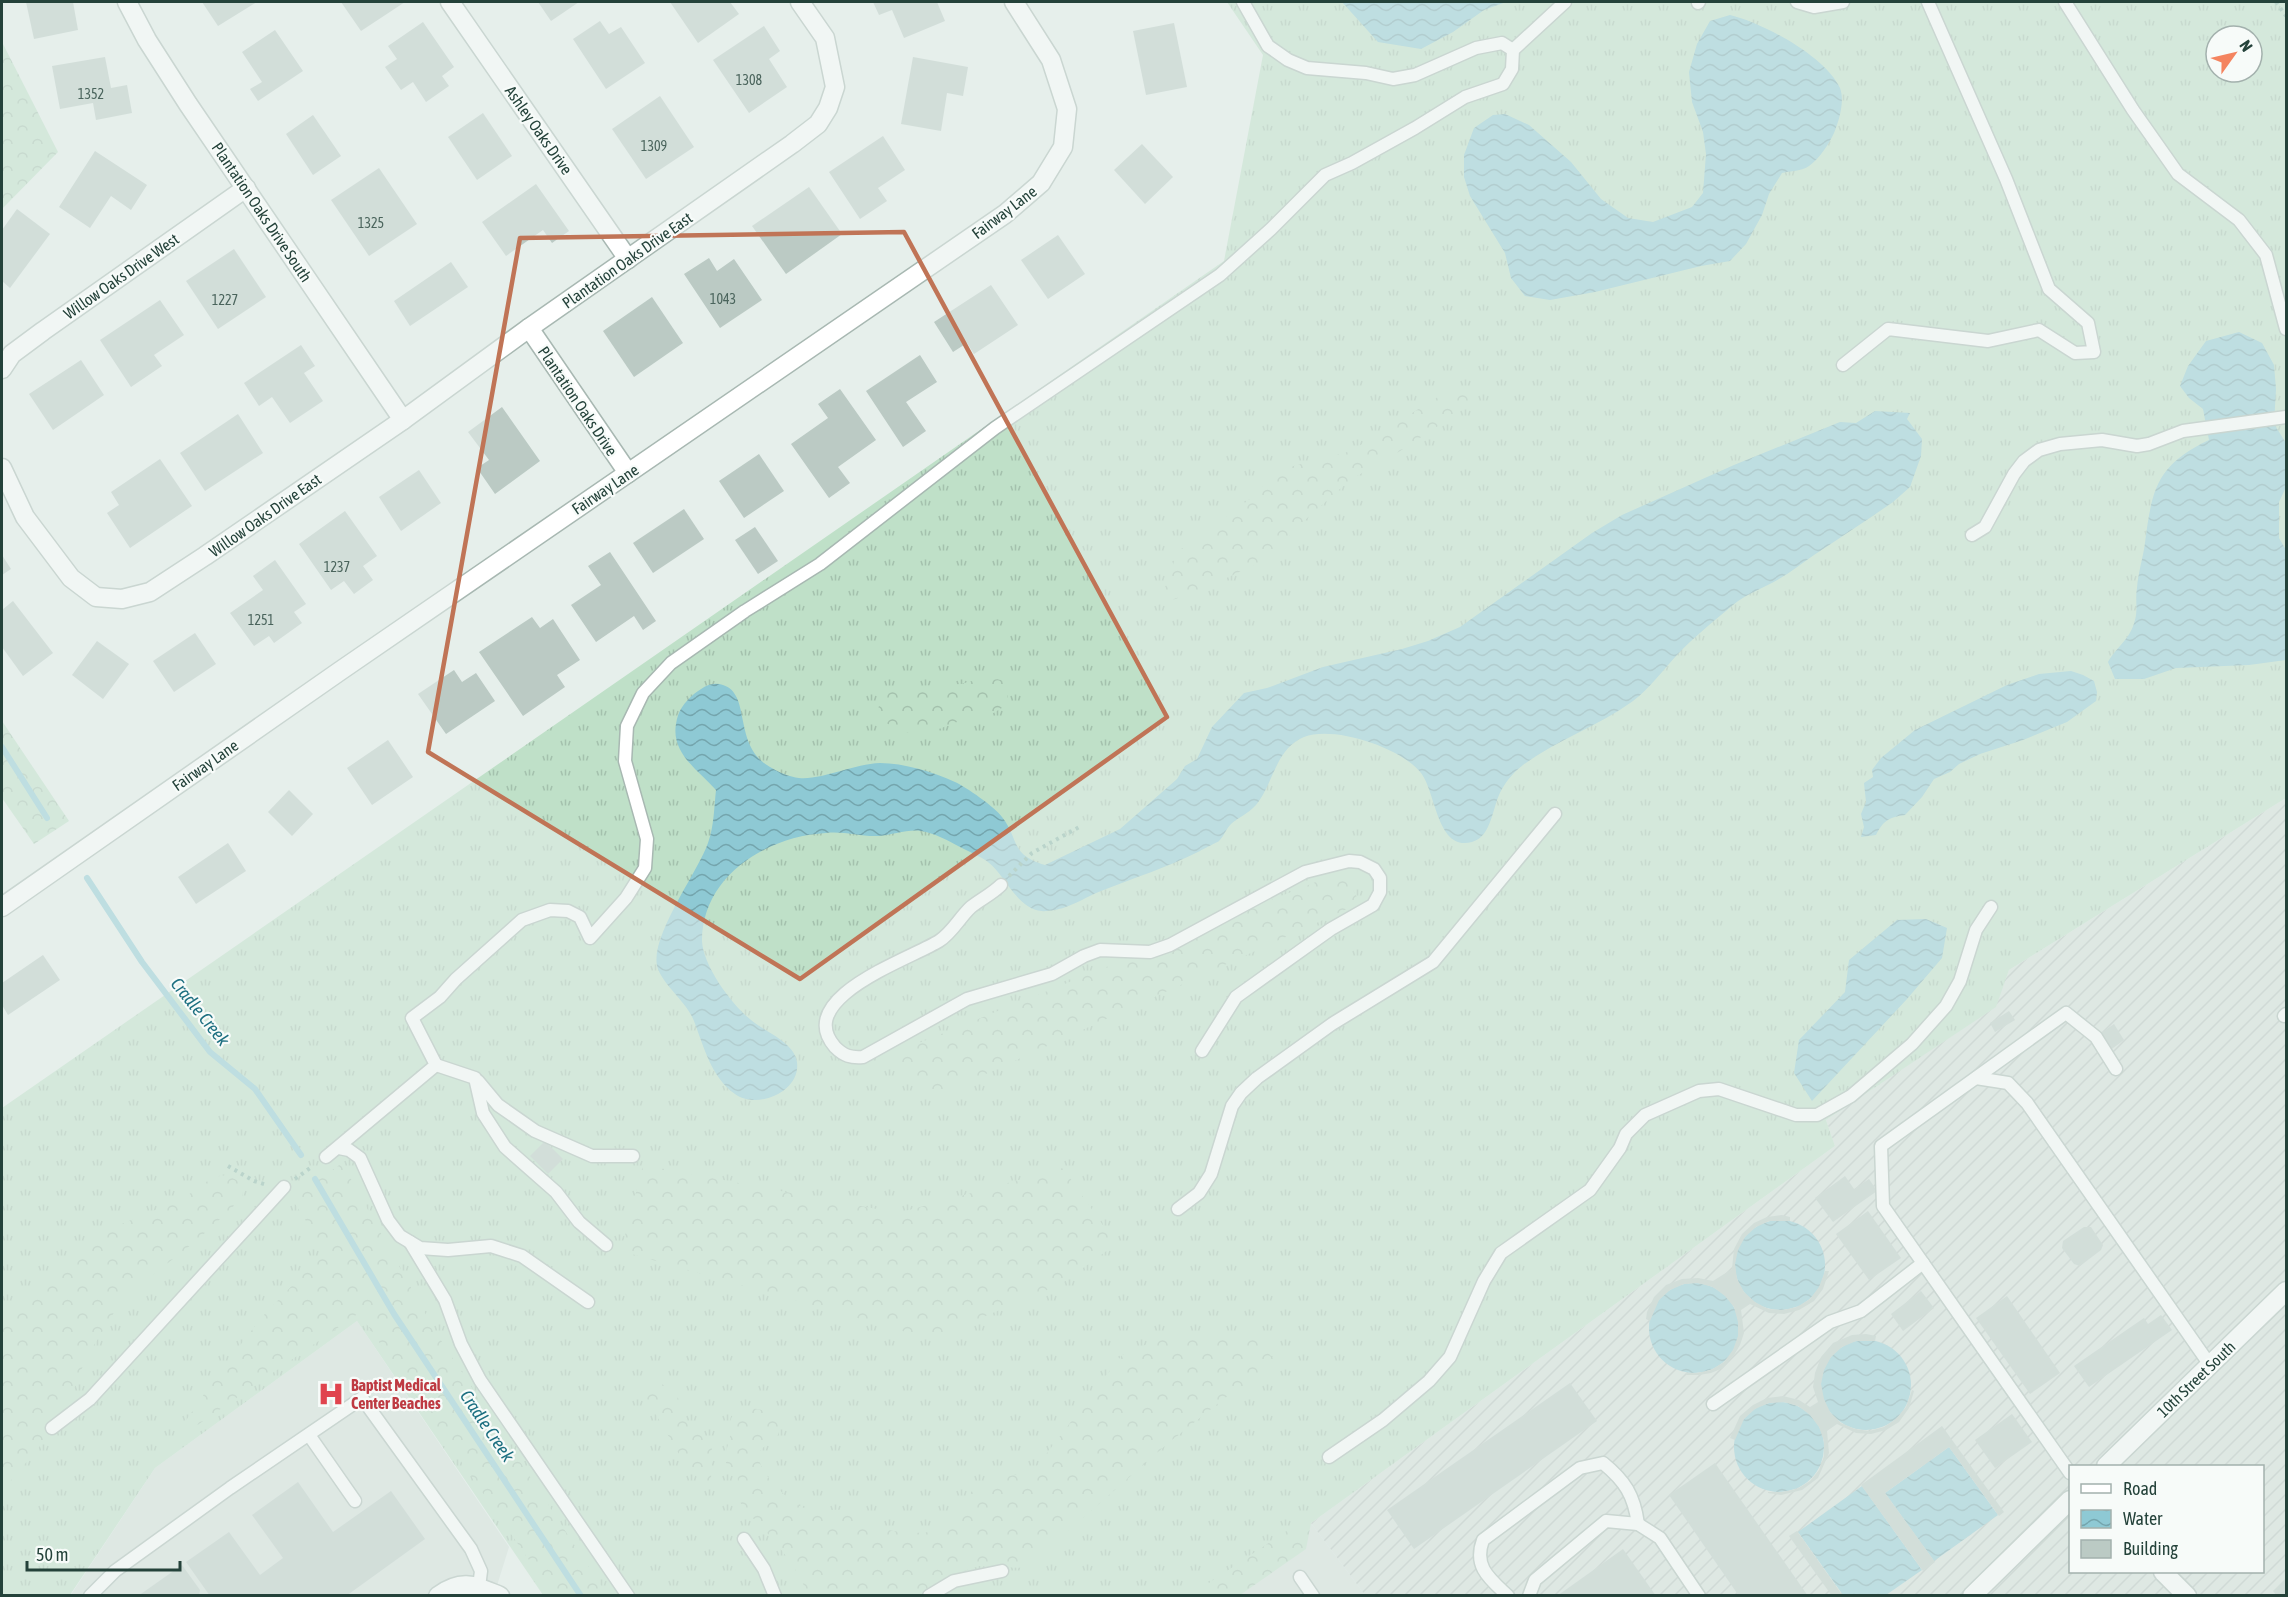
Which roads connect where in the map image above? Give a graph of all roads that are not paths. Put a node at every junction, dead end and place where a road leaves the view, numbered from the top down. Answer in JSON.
{"nodes":[{"id":1,"x":127,"y":2,"type":"edge"},
{"id":2,"x":450,"y":2,"type":"edge"},
{"id":3,"x":800,"y":2,"type":"edge"},
{"id":4,"x":1014,"y":2,"type":"edge"},
{"id":5,"x":1243,"y":2,"type":"edge"},
{"id":6,"x":1565,"y":2,"type":"edge"},
{"id":7,"x":1797,"y":2,"type":"edge"},
{"id":8,"x":1843,"y":2,"type":"edge"},
{"id":9,"x":1929,"y":2,"type":"edge"},
{"id":10,"x":2065,"y":2,"type":"edge"},
{"id":11,"x":1513,"y":50,"type":"junction"},
{"id":12,"x":246,"y":188,"type":"junction"},
{"id":13,"x":628,"y":259,"type":"junction"},
{"id":14,"x":529,"y":328,"type":"junction"},
{"id":15,"x":2286,"y":329,"type":"edge"},
{"id":16,"x":1843,"y":365,"type":"dead end"},
{"id":17,"x":2,"y":369,"type":"edge"},
{"id":18,"x":2281,"y":418,"type":"edge"},
{"id":19,"x":403,"y":420,"type":"junction"},
{"id":20,"x":2,"y":468,"type":"edge"},
{"id":21,"x":627,"y":473,"type":"junction"},
{"id":22,"x":1972,"y":535,"type":"dead end"},
{"id":23,"x":1555,"y":814,"type":"dead end"},
{"id":24,"x":1000,"y":885,"type":"road end"},
{"id":25,"x":2,"y":906,"type":"edge"},
{"id":26,"x":1991,"y":907,"type":"dead end"},
{"id":27,"x":1202,"y":1051,"type":"dead end"},
{"id":28,"x":436,"y":1065,"type":"junction"},
{"id":29,"x":2116,"y":1069,"type":"dead end"},
{"id":30,"x":475,"y":1078,"type":"junction"},
{"id":31,"x":1976,"y":1078,"type":"junction"},
{"id":32,"x":339,"y":1148,"type":"junction"},
{"id":33,"x":633,"y":1156,"type":"dead end"},
{"id":34,"x":326,"y":1157,"type":"road end"},
{"id":35,"x":284,"y":1188,"type":"road end"},
{"id":36,"x":1178,"y":1209,"type":"dead end"},
{"id":37,"x":410,"y":1242,"type":"junction"},
{"id":38,"x":606,"y":1245,"type":"dead end"},
{"id":39,"x":1923,"y":1263,"type":"junction"},
{"id":40,"x":2286,"y":1291,"type":"edge"},
{"id":41,"x":588,"y":1302,"type":"dead end"},
{"id":42,"x":2210,"y":1365,"type":"junction"},
{"id":43,"x":1713,"y":1404,"type":"dead end"},
{"id":44,"x":52,"y":1428,"type":"dead end"},
{"id":45,"x":309,"y":1435,"type":"junction"},
{"id":46,"x":1329,"y":1457,"type":"dead end"},
{"id":47,"x":2108,"y":1465,"type":"edge"},
{"id":48,"x":2069,"y":1472,"type":"edge"},
{"id":49,"x":2069,"y":1501,"type":"edge"},
{"id":50,"x":355,"y":1502,"type":"dead end"},
{"id":51,"x":1638,"y":1524,"type":"junction"},
{"id":52,"x":744,"y":1539,"type":"dead end"},
{"id":53,"x":1002,"y":1571,"type":"dead end"},
{"id":54,"x":2164,"y":1573,"type":"edge"},
{"id":55,"x":1300,"y":1576,"type":"dead end"},
{"id":56,"x":474,"y":1586,"type":"junction"},
{"id":57,"x":90,"y":1596,"type":"edge"},
{"id":58,"x":438,"y":1596,"type":"edge"},
{"id":59,"x":500,"y":1596,"type":"edge"},
{"id":60,"x":628,"y":1596,"type":"edge"},
{"id":61,"x":775,"y":1596,"type":"edge"},
{"id":62,"x":929,"y":1596,"type":"edge"},
{"id":63,"x":1313,"y":1596,"type":"edge"},
{"id":64,"x":1508,"y":1596,"type":"edge"},
{"id":65,"x":1528,"y":1596,"type":"edge"},
{"id":66,"x":1699,"y":1596,"type":"edge"},
{"id":67,"x":1972,"y":1596,"type":"edge"},
{"id":68,"x":2187,"y":1596,"type":"edge"}],
"edges":[{"from":1,"to":12,"type":"street","name":"Plantation Oaks Drive South"},
{"from":2,"to":13,"type":"street","name":"Ashley Oaks Drive"},
{"from":3,"to":13,"type":"street","name":"Plantation Oaks Drive East"},
{"from":4,"to":21,"type":"street","name":"Fairway Lane"},
{"from":5,"to":11,"type":"lane"},
{"from":6,"to":11,"type":"lane"},
{"from":7,"to":8,"type":"lane"},
{"from":9,"to":16,"type":"lane"},
{"from":10,"to":15,"type":"lane"},
{"from":11,"to":28,"type":"lane"},
{"from":12,"to":17,"type":"street","name":"Willow Oaks Drive West"},
{"from":12,"to":19,"type":"street","name":"Plantation Oaks Drive South"},
{"from":13,"to":14,"type":"street","name":"Plantation Oaks Drive East"},
{"from":14,"to":19,"type":"street","name":"Plantation Oaks Drive East"},
{"from":14,"to":21,"type":"street","name":"Plantation Oaks Drive"},
{"from":18,"to":22,"type":"lane"},
{"from":19,"to":20,"type":"street","name":"Willow Oaks Drive East"},
{"from":21,"to":25,"type":"street","name":"Fairway Lane"},
{"from":23,"to":36,"type":"lane"},
{"from":24,"to":27,"type":"lane"},
{"from":26,"to":46,"type":"lane"},
{"from":28,"to":30,"type":"lane"},
{"from":28,"to":32,"type":"lane"},
{"from":29,"to":31,"type":"lane"},
{"from":30,"to":33,"type":"lane"},
{"from":30,"to":38,"type":"lane"},
{"from":31,"to":39,"type":"lane"},
{"from":31,"to":42,"type":"lane"},
{"from":32,"to":34,"type":"lane"},
{"from":32,"to":37,"type":"lane"},
{"from":35,"to":44,"type":"lane"},
{"from":37,"to":41,"type":"lane"},
{"from":37,"to":60,"type":"lane"},
{"from":39,"to":43,"type":"lane"},
{"from":39,"to":48,"type":"lane"},
{"from":40,"to":42,"type":"street","name":"10th Street South"},
{"from":42,"to":47,"type":"street","name":"10th Street South"},
{"from":45,"to":50,"type":"lane"},
{"from":45,"to":56,"type":"lane"},
{"from":45,"to":57,"type":"lane"},
{"from":49,"to":67,"type":"street"},
{"from":51,"to":64,"type":"lane"},
{"from":51,"to":65,"type":"lane"},
{"from":51,"to":66,"type":"lane"},
{"from":52,"to":61,"type":"lane"},
{"from":53,"to":62,"type":"lane"},
{"from":54,"to":68,"type":"street"},
{"from":55,"to":63,"type":"lane"},
{"from":56,"to":58,"type":"street"},
{"from":56,"to":59,"type":"street"}]}
